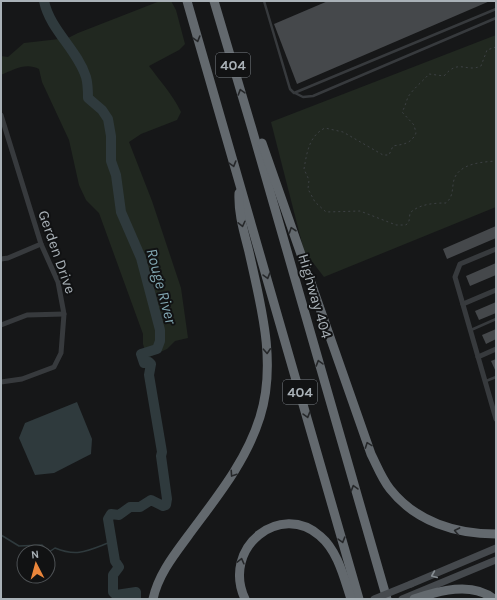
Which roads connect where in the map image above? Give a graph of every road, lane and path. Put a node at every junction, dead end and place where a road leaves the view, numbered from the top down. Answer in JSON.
{"nodes":[{"id":1,"x":187,"y":1,"type":"edge"},
{"id":2,"x":214,"y":1,"type":"edge"},
{"id":3,"x":264,"y":1,"type":"edge"},
{"id":4,"x":496,"y":9,"type":"edge"},
{"id":5,"x":496,"y":18,"type":"edge"},
{"id":6,"x":496,"y":47,"type":"edge"},
{"id":7,"x":294,"y":93,"type":"junction"},
{"id":8,"x":1,"y":115,"type":"edge"},
{"id":9,"x":252,"y":129,"type":"junction"},
{"id":10,"x":496,"y":162,"type":"edge"},
{"id":11,"x":239,"y":185,"type":"junction"},
{"id":12,"x":41,"y":244,"type":"junction"},
{"id":13,"x":496,"y":249,"type":"edge"},
{"id":14,"x":1,"y":259,"type":"edge"},
{"id":15,"x":496,"y":290,"type":"edge"},
{"id":16,"x":463,"y":304,"type":"junction"},
{"id":17,"x":64,"y":314,"type":"junction"},
{"id":18,"x":496,"y":319,"type":"edge"},
{"id":19,"x":1,"y":325,"type":"edge"},
{"id":20,"x":471,"y":330,"type":"junction"},
{"id":21,"x":496,"y":349,"type":"edge"},
{"id":22,"x":478,"y":356,"type":"junction"},
{"id":23,"x":496,"y":377,"type":"edge"},
{"id":24,"x":486,"y":381,"type":"junction"},
{"id":25,"x":1,"y":382,"type":"edge"},
{"id":26,"x":494,"y":408,"type":"edge"},
{"id":27,"x":496,"y":419,"type":"edge"},
{"id":28,"x":496,"y":534,"type":"edge"},
{"id":29,"x":496,"y":548,"type":"edge"},
{"id":30,"x":496,"y":560,"type":"edge"},
{"id":31,"x":415,"y":597,"type":"edge"},
{"id":32,"x":153,"y":599,"type":"edge"},
{"id":33,"x":245,"y":599,"type":"edge"},
{"id":34,"x":352,"y":599,"type":"edge"},
{"id":35,"x":359,"y":599,"type":"edge"},
{"id":36,"x":374,"y":599,"type":"edge"},
{"id":37,"x":387,"y":599,"type":"edge"},
{"id":38,"x":402,"y":599,"type":"edge"},
{"id":39,"x":494,"y":599,"type":"edge"}],
"edges":[{"from":1,"to":11,"type":"highway","number":"404","one_way":true},
{"from":9,"to":2,"type":"highway","name":"Highway 404","number":"404","one_way":true},
{"from":3,"to":7,"type":"lane"},
{"from":4,"to":7,"type":"lane"},
{"from":5,"to":7,"type":"lane"},
{"from":6,"to":10,"type":"path"},
{"from":8,"to":12,"type":"street","name":"Gerden Drive"},
{"from":28,"to":9,"type":"highway","one_way":true},
{"from":37,"to":9,"type":"highway","name":"Highway 404","number":"404","one_way":true},
{"from":11,"to":32,"type":"highway","one_way":true},
{"from":11,"to":35,"type":"highway","number":"404","one_way":true},
{"from":12,"to":14,"type":"street"},
{"from":12,"to":17,"type":"street","name":"Gerden Drive"},
{"from":13,"to":16,"type":"street"},
{"from":15,"to":16,"type":"street"},
{"from":16,"to":20,"type":"street"},
{"from":17,"to":19,"type":"street"},
{"from":17,"to":25,"type":"street","name":"Gerden Drive"},
{"from":18,"to":20,"type":"lane"},
{"from":20,"to":22,"type":"street"},
{"from":21,"to":22,"type":"street"},
{"from":22,"to":24,"type":"street"},
{"from":23,"to":24,"type":"lane"},
{"from":24,"to":26,"type":"street"},
{"from":26,"to":27,"type":"street"},
{"from":29,"to":36,"type":"main road","one_way":true,"bridge":true},
{"from":30,"to":31,"type":"main road"},
{"from":31,"to":38,"type":"main road"},
{"from":31,"to":39,"type":"highway"},
{"from":33,"to":34,"type":"highway","one_way":true}]}
